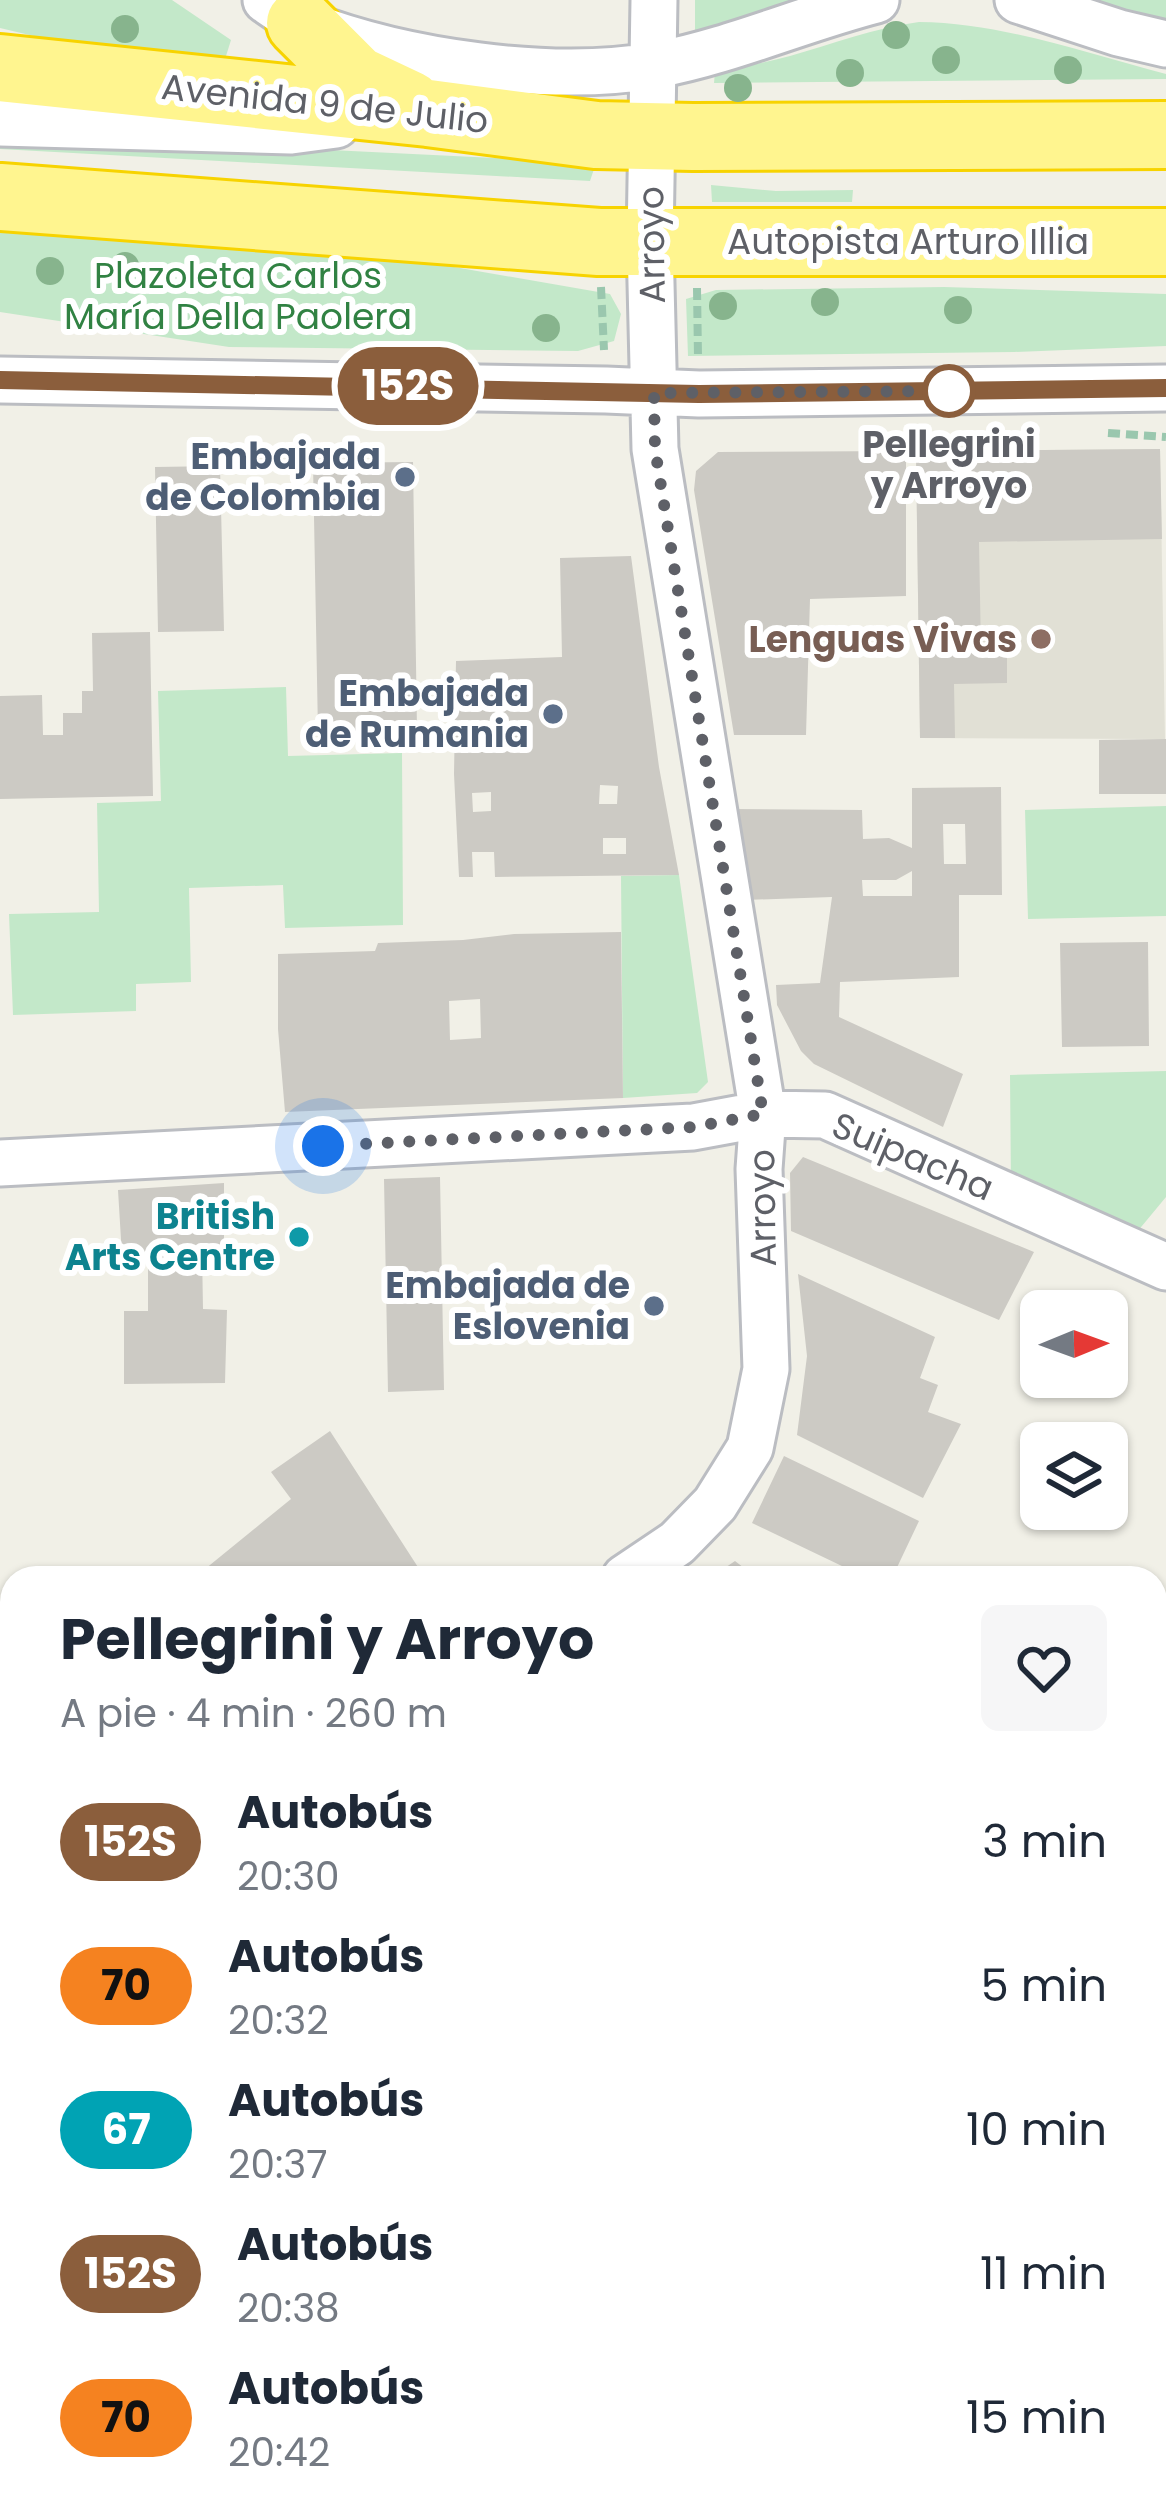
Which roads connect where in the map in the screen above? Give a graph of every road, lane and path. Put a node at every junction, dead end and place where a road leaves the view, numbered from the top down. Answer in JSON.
{"nodes":[{"id":1,"x":654,"y":0,"type":"edge"},
{"id":2,"x":876,"y":0,"type":"edge"},
{"id":3,"x":1018,"y":0,"type":"edge"},
{"id":4,"x":283,"y":12,"type":"edge"},
{"id":5,"x":1166,"y":44,"type":"edge"},
{"id":6,"x":652,"y":66,"type":"junction"},
{"id":7,"x":0,"y":68,"type":"edge"},
{"id":8,"x":428,"y":113,"type":"junction"},
{"id":9,"x":0,"y":123,"type":"edge"},
{"id":10,"x":1166,"y":135,"type":"edge"},
{"id":11,"x":650,"y":136,"type":"junction"},
{"id":12,"x":0,"y":197,"type":"edge"},
{"id":13,"x":650,"y":242,"type":"junction"},
{"id":14,"x":1166,"y":242,"type":"edge"},
{"id":15,"x":0,"y":380,"type":"edge"},
{"id":16,"x":1166,"y":388,"type":"edge"},
{"id":17,"x":654,"y":393,"type":"junction"},
{"id":18,"x":763,"y":1114,"type":"junction"},
{"id":19,"x":0,"y":1163,"type":"edge"},
{"id":20,"x":1166,"y":1267,"type":"edge"},
{"id":21,"x":643,"y":1566,"type":"edge"}],
"edges":[{"from":1,"to":6,"type":"street","name":"Arroyo"},
{"from":2,"to":6,"type":"street","name":"Avenida 9 de Julio"},
{"from":3,"to":5,"type":"street"},
{"from":4,"to":6,"type":"street","name":"Avenida 9 de Julio"},
{"from":4,"to":8,"type":"highway"},
{"from":6,"to":11,"type":"street","name":"Arroyo"},
{"from":7,"to":8,"type":"highway","name":"Avenida 9 de Julio"},
{"from":8,"to":9,"type":"street"},
{"from":8,"to":11,"type":"highway","name":"Avenida 9 de Julio"},
{"from":10,"to":11,"type":"highway"},
{"from":11,"to":13,"type":"street","name":"Arroyo"},
{"from":12,"to":13,"type":"highway"},
{"from":13,"to":14,"type":"highway","name":"Autopista Arturo Illia"},
{"from":13,"to":17,"type":"street","name":"Arroyo"},
{"from":15,"to":17,"type":"street"},
{"from":16,"to":17,"type":"street"},
{"from":17,"to":18,"type":"street","name":"Arroyo"},
{"from":18,"to":19,"type":"street","name":"Suipacha"},
{"from":18,"to":20,"type":"street","name":"Suipacha"},
{"from":18,"to":21,"type":"street","name":"Arroyo"}]}
